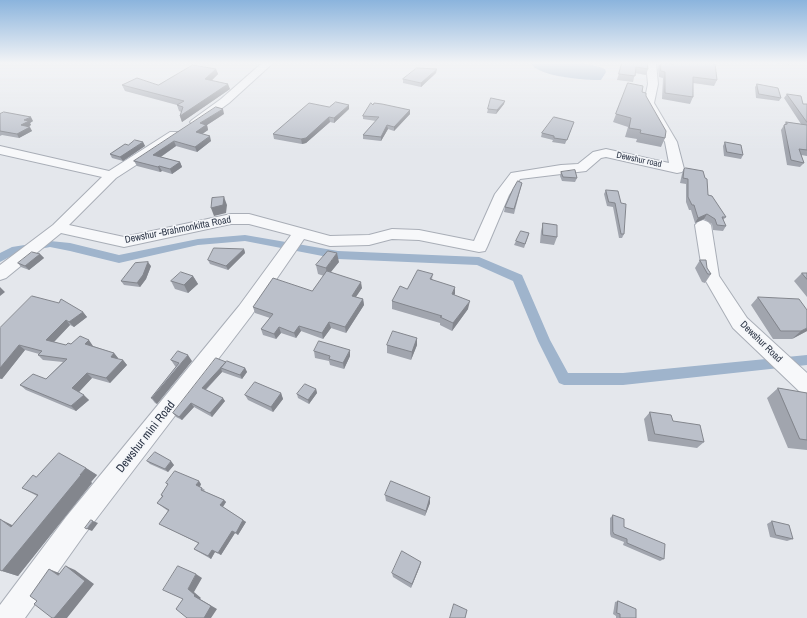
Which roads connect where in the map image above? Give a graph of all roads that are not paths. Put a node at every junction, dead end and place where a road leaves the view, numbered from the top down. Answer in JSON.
{"nodes":[{"id":1,"x":235,"y":92,"type":"edge"},
{"id":2,"x":651,"y":92,"type":"edge"},
{"id":3,"x":0,"y":150,"type":"edge"},
{"id":4,"x":111,"y":175,"type":"junction"},
{"id":5,"x":502,"y":194,"type":"joint"},
{"id":6,"x":703,"y":225,"type":"dead end"},
{"id":7,"x":58,"y":228,"type":"junction"},
{"id":8,"x":301,"y":233,"type":"junction"},
{"id":9,"x":0,"y":274,"type":"edge"},
{"id":10,"x":807,"y":386,"type":"edge"},
{"id":11,"x":8,"y":618,"type":"edge"}],
"edges":[{"from":1,"to":4,"type":"street"},
{"from":2,"to":5,"type":"street","name":"Dewshur road"},
{"from":3,"to":4,"type":"street"},
{"from":4,"to":7,"type":"street"},
{"from":5,"to":8,"type":"street","name":"Dewshur -Brahmonkitta Road"},
{"from":6,"to":10,"type":"street","name":"Dewshur Road"},
{"from":7,"to":8,"type":"street","name":"Dewshur -Brahmonkitta Road"},
{"from":7,"to":9,"type":"street"},
{"from":8,"to":11,"type":"street","name":"Dewshur mini Road"}]}
